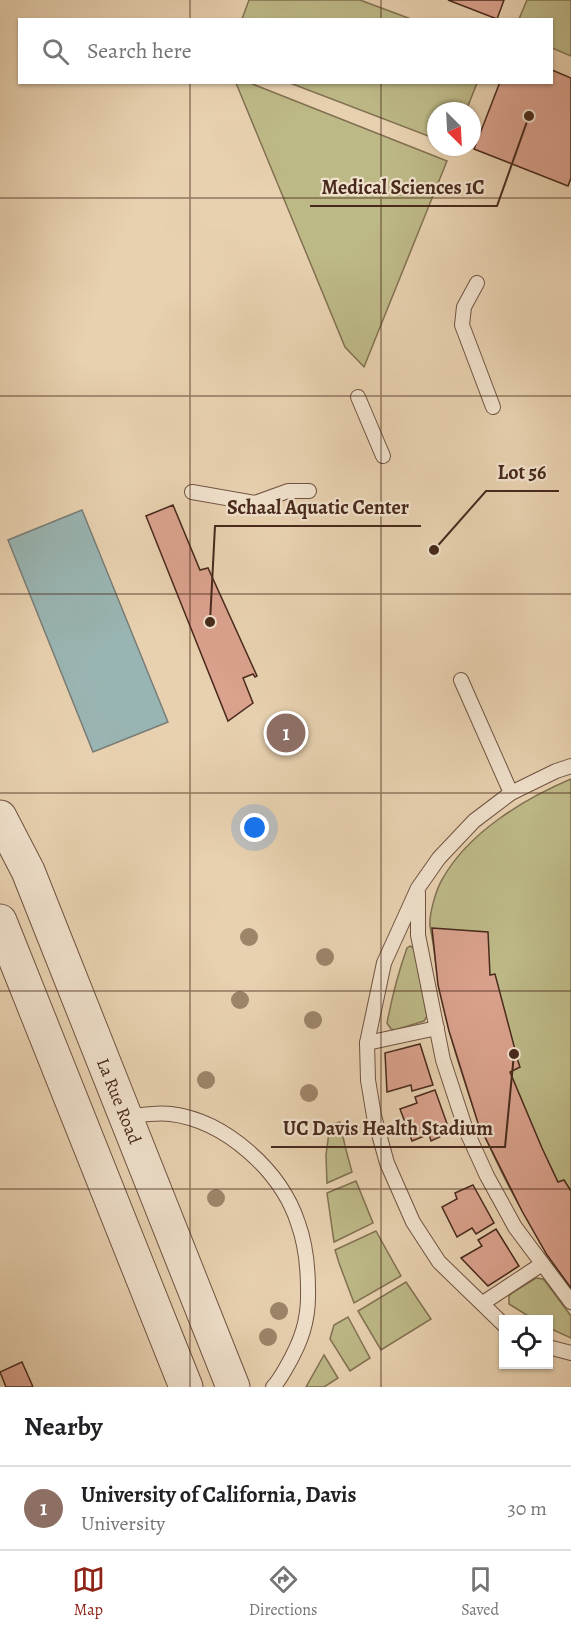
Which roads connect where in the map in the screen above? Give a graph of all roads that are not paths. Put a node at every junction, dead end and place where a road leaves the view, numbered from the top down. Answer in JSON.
{"nodes":[{"id":1,"x":477,"y":283,"type":"dead end"},
{"id":2,"x":357,"y":397,"type":"dead end"},
{"id":3,"x":493,"y":407,"type":"dead end"},
{"id":4,"x":383,"y":456,"type":"dead end"},
{"id":5,"x":309,"y":491,"type":"dead end"},
{"id":6,"x":192,"y":492,"type":"dead end"},
{"id":7,"x":461,"y":680,"type":"dead end"},
{"id":8,"x":571,"y":766,"type":"edge"},
{"id":9,"x":511,"y":793,"type":"junction"},
{"id":10,"x":0,"y":817,"type":"edge"},
{"id":11,"x":418,"y":888,"type":"junction"},
{"id":12,"x":0,"y":921,"type":"edge"},
{"id":13,"x":437,"y":1028,"type":"junction"},
{"id":14,"x":366,"y":1042,"type":"junction"},
{"id":15,"x":126,"y":1117,"type":"junction"},
{"id":16,"x":542,"y":1264,"type":"junction"},
{"id":17,"x":571,"y":1302,"type":"edge"},
{"id":18,"x":483,"y":1303,"type":"junction"},
{"id":19,"x":499,"y":1319,"type":"edge"},
{"id":20,"x":553,"y":1348,"type":"edge"},
{"id":21,"x":571,"y":1353,"type":"edge"},
{"id":22,"x":186,"y":1387,"type":"edge"},
{"id":23,"x":233,"y":1387,"type":"edge"},
{"id":24,"x":273,"y":1387,"type":"edge"}],
"edges":[{"from":1,"to":3,"type":"lane"},
{"from":2,"to":4,"type":"lane"},
{"from":5,"to":6,"type":"lane"},
{"from":7,"to":9,"type":"lane"},
{"from":8,"to":9,"type":"lane"},
{"from":9,"to":11,"type":"lane"},
{"from":10,"to":15,"type":"street","name":"La Rue Road"},
{"from":11,"to":13,"type":"lane"},
{"from":11,"to":14,"type":"lane"},
{"from":12,"to":22,"type":"street"},
{"from":13,"to":14,"type":"lane"},
{"from":13,"to":16,"type":"lane"},
{"from":14,"to":18,"type":"lane"},
{"from":15,"to":23,"type":"street","name":"La Rue Road"},
{"from":15,"to":24,"type":"lane"},
{"from":16,"to":17,"type":"lane"},
{"from":16,"to":18,"type":"lane"},
{"from":18,"to":19,"type":"lane"},
{"from":20,"to":21,"type":"lane"}]}
